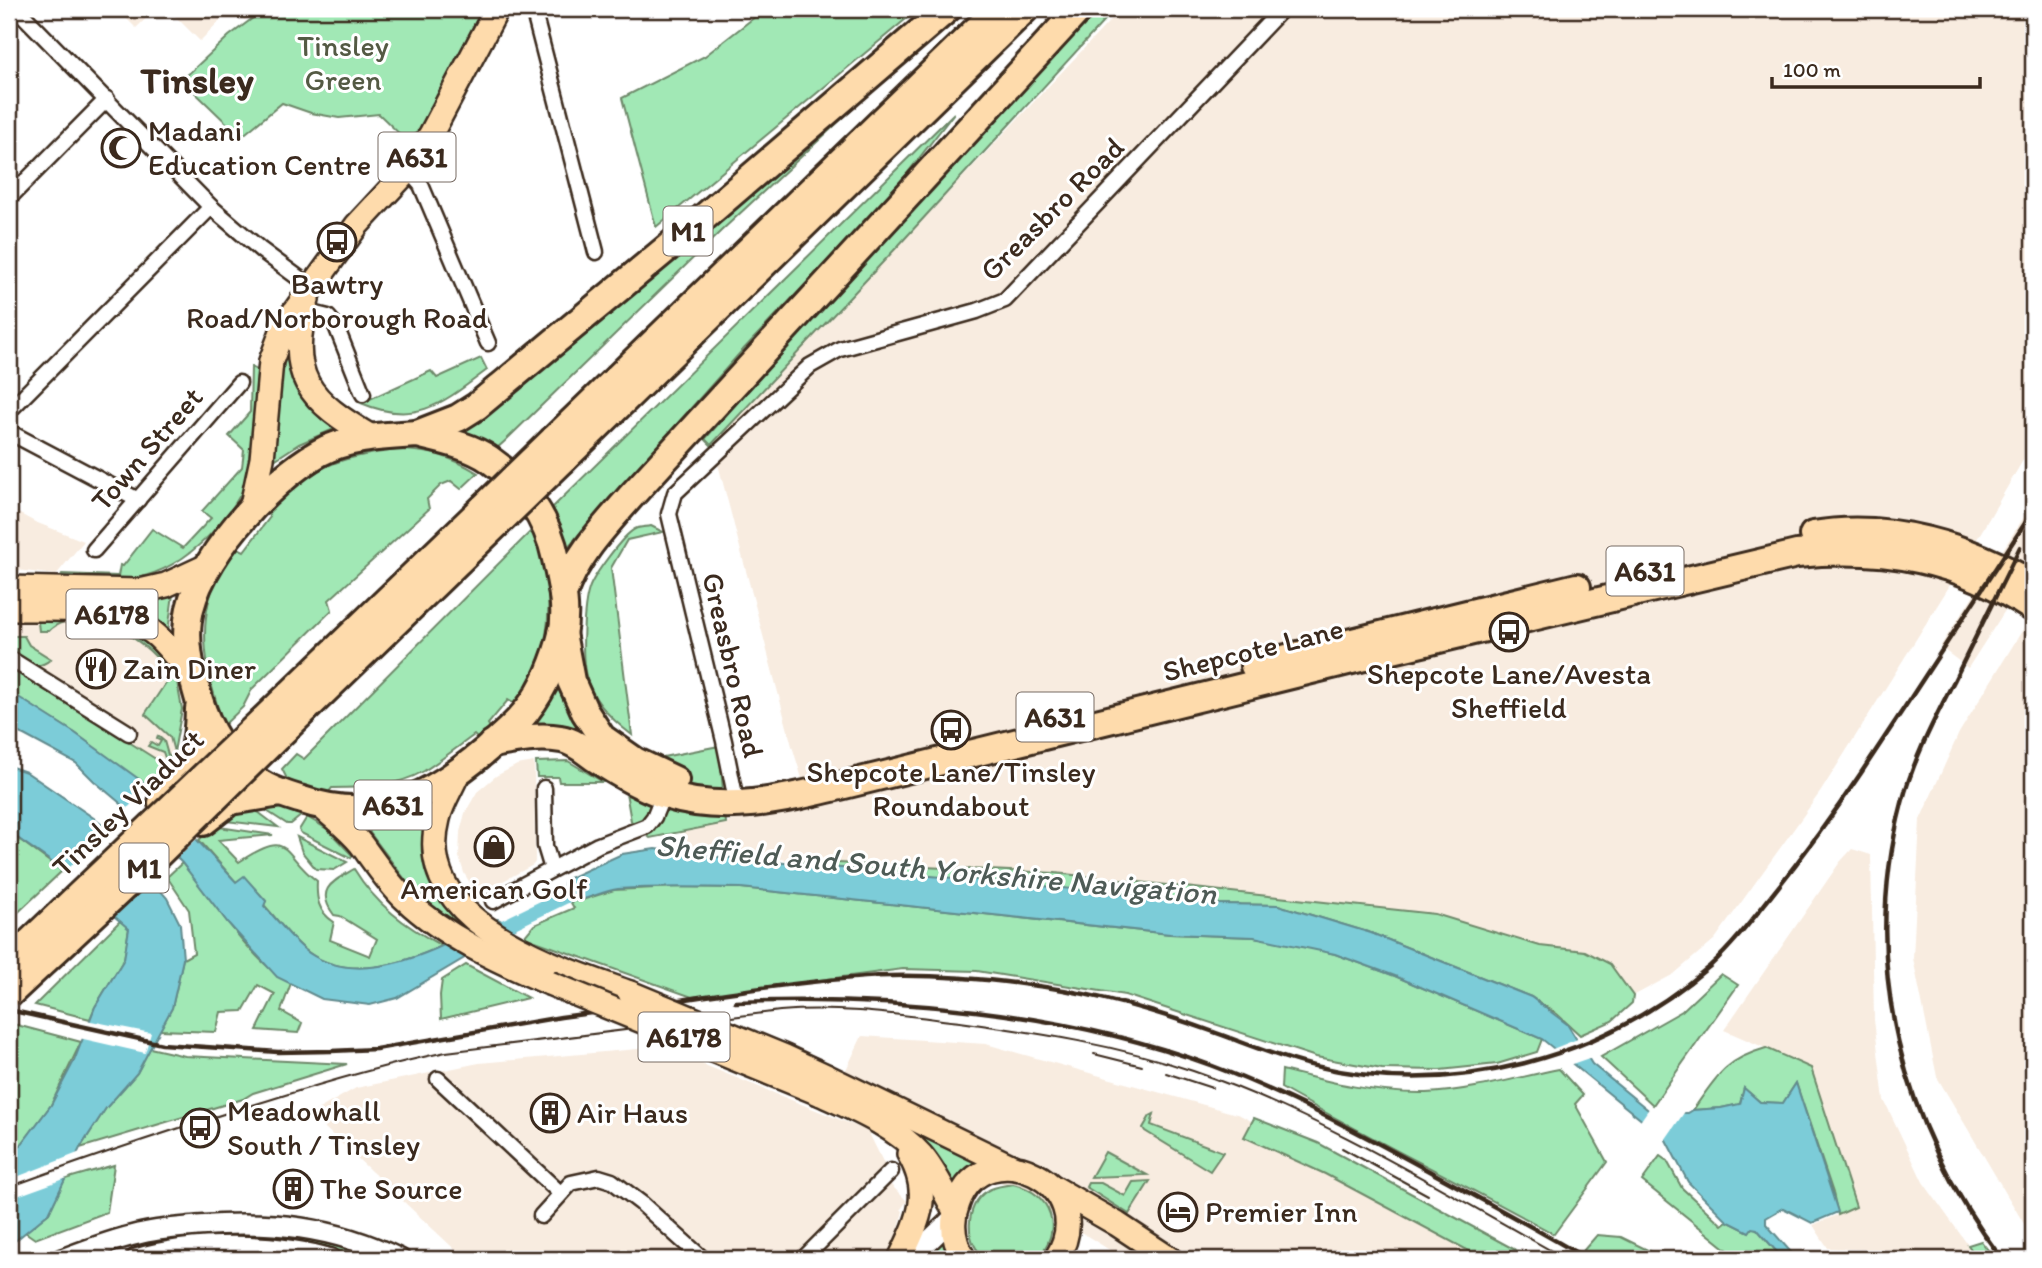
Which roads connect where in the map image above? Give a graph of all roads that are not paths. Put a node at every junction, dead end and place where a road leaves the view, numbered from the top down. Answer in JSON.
{"nodes":[{"id":1,"x":17,"y":9,"type":"edge"},
{"id":2,"x":497,"y":9,"type":"edge"},
{"id":3,"x":533,"y":9,"type":"edge"},
{"id":4,"x":947,"y":9,"type":"edge"},
{"id":5,"x":998,"y":9,"type":"edge"},
{"id":6,"x":1026,"y":9,"type":"edge"},
{"id":7,"x":1079,"y":9,"type":"edge"},
{"id":8,"x":1282,"y":9,"type":"edge"},
{"id":9,"x":107,"y":99,"type":"junction"},
{"id":10,"x":408,"y":170,"type":"junction"},
{"id":11,"x":9,"y":198,"type":"edge"},
{"id":12,"x":211,"y":207,"type":"junction"},
{"id":13,"x":596,"y":252,"type":"dead end"},
{"id":14,"x":311,"y":287,"type":"junction"},
{"id":15,"x":304,"y":311,"type":"junction"},
{"id":16,"x":488,"y":343,"type":"dead end"},
{"id":17,"x":239,"y":383,"type":"dead end"},
{"id":18,"x":363,"y":394,"type":"dead end"},
{"id":19,"x":9,"y":411,"type":"edge"},
{"id":20,"x":9,"y":432,"type":"edge"},
{"id":21,"x":417,"y":434,"type":"junction"},
{"id":22,"x":373,"y":438,"type":"junction"},
{"id":23,"x":558,"y":450,"type":"junction"},
{"id":24,"x":138,"y":500,"type":"junction"},
{"id":25,"x":251,"y":510,"type":"junction"},
{"id":26,"x":94,"y":550,"type":"dead end"},
{"id":27,"x":207,"y":566,"type":"junction"},
{"id":28,"x":2033,"y":585,"type":"edge"},
{"id":29,"x":9,"y":588,"type":"edge"},
{"id":30,"x":564,"y":594,"type":"junction"},
{"id":31,"x":9,"y":606,"type":"edge"},
{"id":32,"x":2033,"y":608,"type":"edge"},
{"id":33,"x":562,"y":634,"type":"junction"},
{"id":34,"x":9,"y":658,"type":"edge"},
{"id":35,"x":192,"y":677,"type":"junction"},
{"id":36,"x":199,"y":704,"type":"junction"},
{"id":37,"x":269,"y":730,"type":"junction"},
{"id":38,"x":129,"y":733,"type":"dead end"},
{"id":39,"x":492,"y":744,"type":"junction"},
{"id":40,"x":457,"y":775,"type":"junction"},
{"id":41,"x":666,"y":786,"type":"junction"},
{"id":42,"x":544,"y":788,"type":"dead end"},
{"id":43,"x":281,"y":793,"type":"junction"},
{"id":44,"x":736,"y":797,"type":"junction"},
{"id":45,"x":322,"y":807,"type":"junction"},
{"id":46,"x":552,"y":869,"type":"junction"},
{"id":47,"x":493,"y":901,"type":"dead end"},
{"id":48,"x":9,"y":951,"type":"edge"},
{"id":49,"x":505,"y":952,"type":"junction"},
{"id":50,"x":9,"y":962,"type":"edge"},
{"id":51,"x":9,"y":994,"type":"edge"},
{"id":52,"x":9,"y":1005,"type":"edge"},
{"id":53,"x":438,"y":1079,"type":"dead end"},
{"id":54,"x":823,"y":1085,"type":"junction"},
{"id":55,"x":902,"y":1137,"type":"junction"},
{"id":56,"x":1013,"y":1167,"type":"junction"},
{"id":57,"x":891,"y":1171,"type":"dead end"},
{"id":58,"x":1053,"y":1187,"type":"junction"},
{"id":59,"x":560,"y":1193,"type":"junction"},
{"id":60,"x":954,"y":1214,"type":"junction"},
{"id":61,"x":541,"y":1216,"type":"dead end"},
{"id":62,"x":267,"y":1224,"type":"junction"},
{"id":63,"x":267,"y":1247,"type":"junction"},
{"id":64,"x":237,"y":1254,"type":"edge"},
{"id":65,"x":306,"y":1257,"type":"edge"},
{"id":66,"x":62,"y":1259,"type":"edge"},
{"id":67,"x":136,"y":1259,"type":"edge"},
{"id":68,"x":331,"y":1259,"type":"edge"},
{"id":69,"x":400,"y":1259,"type":"edge"},
{"id":70,"x":704,"y":1259,"type":"edge"},
{"id":71,"x":803,"y":1259,"type":"edge"},
{"id":72,"x":900,"y":1259,"type":"edge"},
{"id":73,"x":910,"y":1259,"type":"edge"},
{"id":74,"x":964,"y":1259,"type":"edge"},
{"id":75,"x":1056,"y":1259,"type":"edge"},
{"id":76,"x":1170,"y":1259,"type":"edge"}],
"edges":[{"from":1,"to":9,"type":"street"},
{"from":2,"to":10,"type":"main road","number":"A631"},
{"from":3,"to":13,"type":"street"},
{"from":4,"to":21,"type":"highway","number":"M1"},
{"from":5,"to":23,"type":"highway","number":"M1"},
{"from":6,"to":23,"type":"highway","number":"M1"},
{"from":7,"to":30,"type":"highway"},
{"from":8,"to":44,"type":"street","name":"Greasbro Road"},
{"from":9,"to":11,"type":"street"},
{"from":9,"to":12,"type":"street"},
{"from":10,"to":14,"type":"main road","number":"A631"},
{"from":10,"to":16,"type":"street"},
{"from":12,"to":14,"type":"street"},
{"from":12,"to":19,"type":"street"},
{"from":14,"to":15,"type":"main road","number":"A631"},
{"from":14,"to":25,"type":"main road","number":"A631"},
{"from":15,"to":18,"type":"street"},
{"from":15,"to":22,"type":"main road","number":"A631"},
{"from":17,"to":24,"type":"street","name":"Town Street"},
{"from":20,"to":24,"type":"street"},
{"from":21,"to":22,"type":"highway","number":"A631"},
{"from":21,"to":30,"type":"highway","number":"A631"},
{"from":22,"to":25,"type":"highway","number":"A631"},
{"from":23,"to":37,"type":"highway","number":"M1","bridge":true},
{"from":24,"to":26,"type":"street","name":"Town Street"},
{"from":25,"to":27,"type":"highway","number":"A631"},
{"from":27,"to":29,"type":"main road","number":"A6178"},
{"from":27,"to":35,"type":"highway","number":"A631"},
{"from":28,"to":44,"type":"highway","name":"Shepcote Lane","number":"A631"},
{"from":30,"to":33,"type":"highway","number":"A631"},
{"from":31,"to":35,"type":"main road","number":"A6178"},
{"from":32,"to":44,"type":"highway","name":"Shepcote Lane","number":"A631"},
{"from":33,"to":39,"type":"highway","number":"A631"},
{"from":33,"to":41,"type":"highway","name":"Shepcote Lane","number":"A631"},
{"from":34,"to":38,"type":"street"},
{"from":35,"to":36,"type":"highway","number":"A631"},
{"from":36,"to":43,"type":"highway","number":"A631"},
{"from":36,"to":48,"type":"highway","name":"Tinsley Viaduct","number":"A631"},
{"from":37,"to":50,"type":"highway","name":"Tinsley Viaduct","number":"M1","bridge":true},
{"from":37,"to":51,"type":"highway","name":"Tinsley Viaduct","number":"M1","bridge":true},
{"from":39,"to":40,"type":"highway","number":"A631"},
{"from":39,"to":41,"type":"highway","name":"Shepcote Lane","number":"A631"},
{"from":40,"to":45,"type":"highway","number":"A631"},
{"from":40,"to":49,"type":"main road","number":"A6178"},
{"from":41,"to":44,"type":"highway","name":"Shepcote Lane","number":"A631"},
{"from":41,"to":46,"type":"street"},
{"from":42,"to":46,"type":"street"},
{"from":43,"to":45,"type":"highway","number":"A631"},
{"from":43,"to":52,"type":"highway","number":"A631"},
{"from":45,"to":49,"type":"main road","number":"A6178"},
{"from":46,"to":47,"type":"street"},
{"from":49,"to":54,"type":"main road","number":"A6178","bridge":true},
{"from":49,"to":54,"type":"main road","number":"A6178","bridge":true},
{"from":53,"to":59,"type":"street"},
{"from":54,"to":55,"type":"main road","number":"A6178"},
{"from":54,"to":56,"type":"main road","number":"A6178"},
{"from":55,"to":60,"type":"main road","number":"A6178"},
{"from":55,"to":72,"type":"main road"},
{"from":56,"to":58,"type":"main road","number":"A6178"},
{"from":56,"to":60,"type":"main road"},
{"from":57,"to":71,"type":"street"},
{"from":58,"to":75,"type":"main road"},
{"from":58,"to":76,"type":"main road","number":"A6178"},
{"from":59,"to":61,"type":"street"},
{"from":59,"to":70,"type":"street"},
{"from":60,"to":73,"type":"street"},
{"from":60,"to":74,"type":"main road","number":"A6178"},
{"from":62,"to":63,"type":"street"},
{"from":62,"to":66,"type":"street"},
{"from":62,"to":69,"type":"street"},
{"from":63,"to":64,"type":"street"},
{"from":63,"to":65,"type":"street"},
{"from":64,"to":67,"type":"street"},
{"from":65,"to":68,"type":"street"}]}
